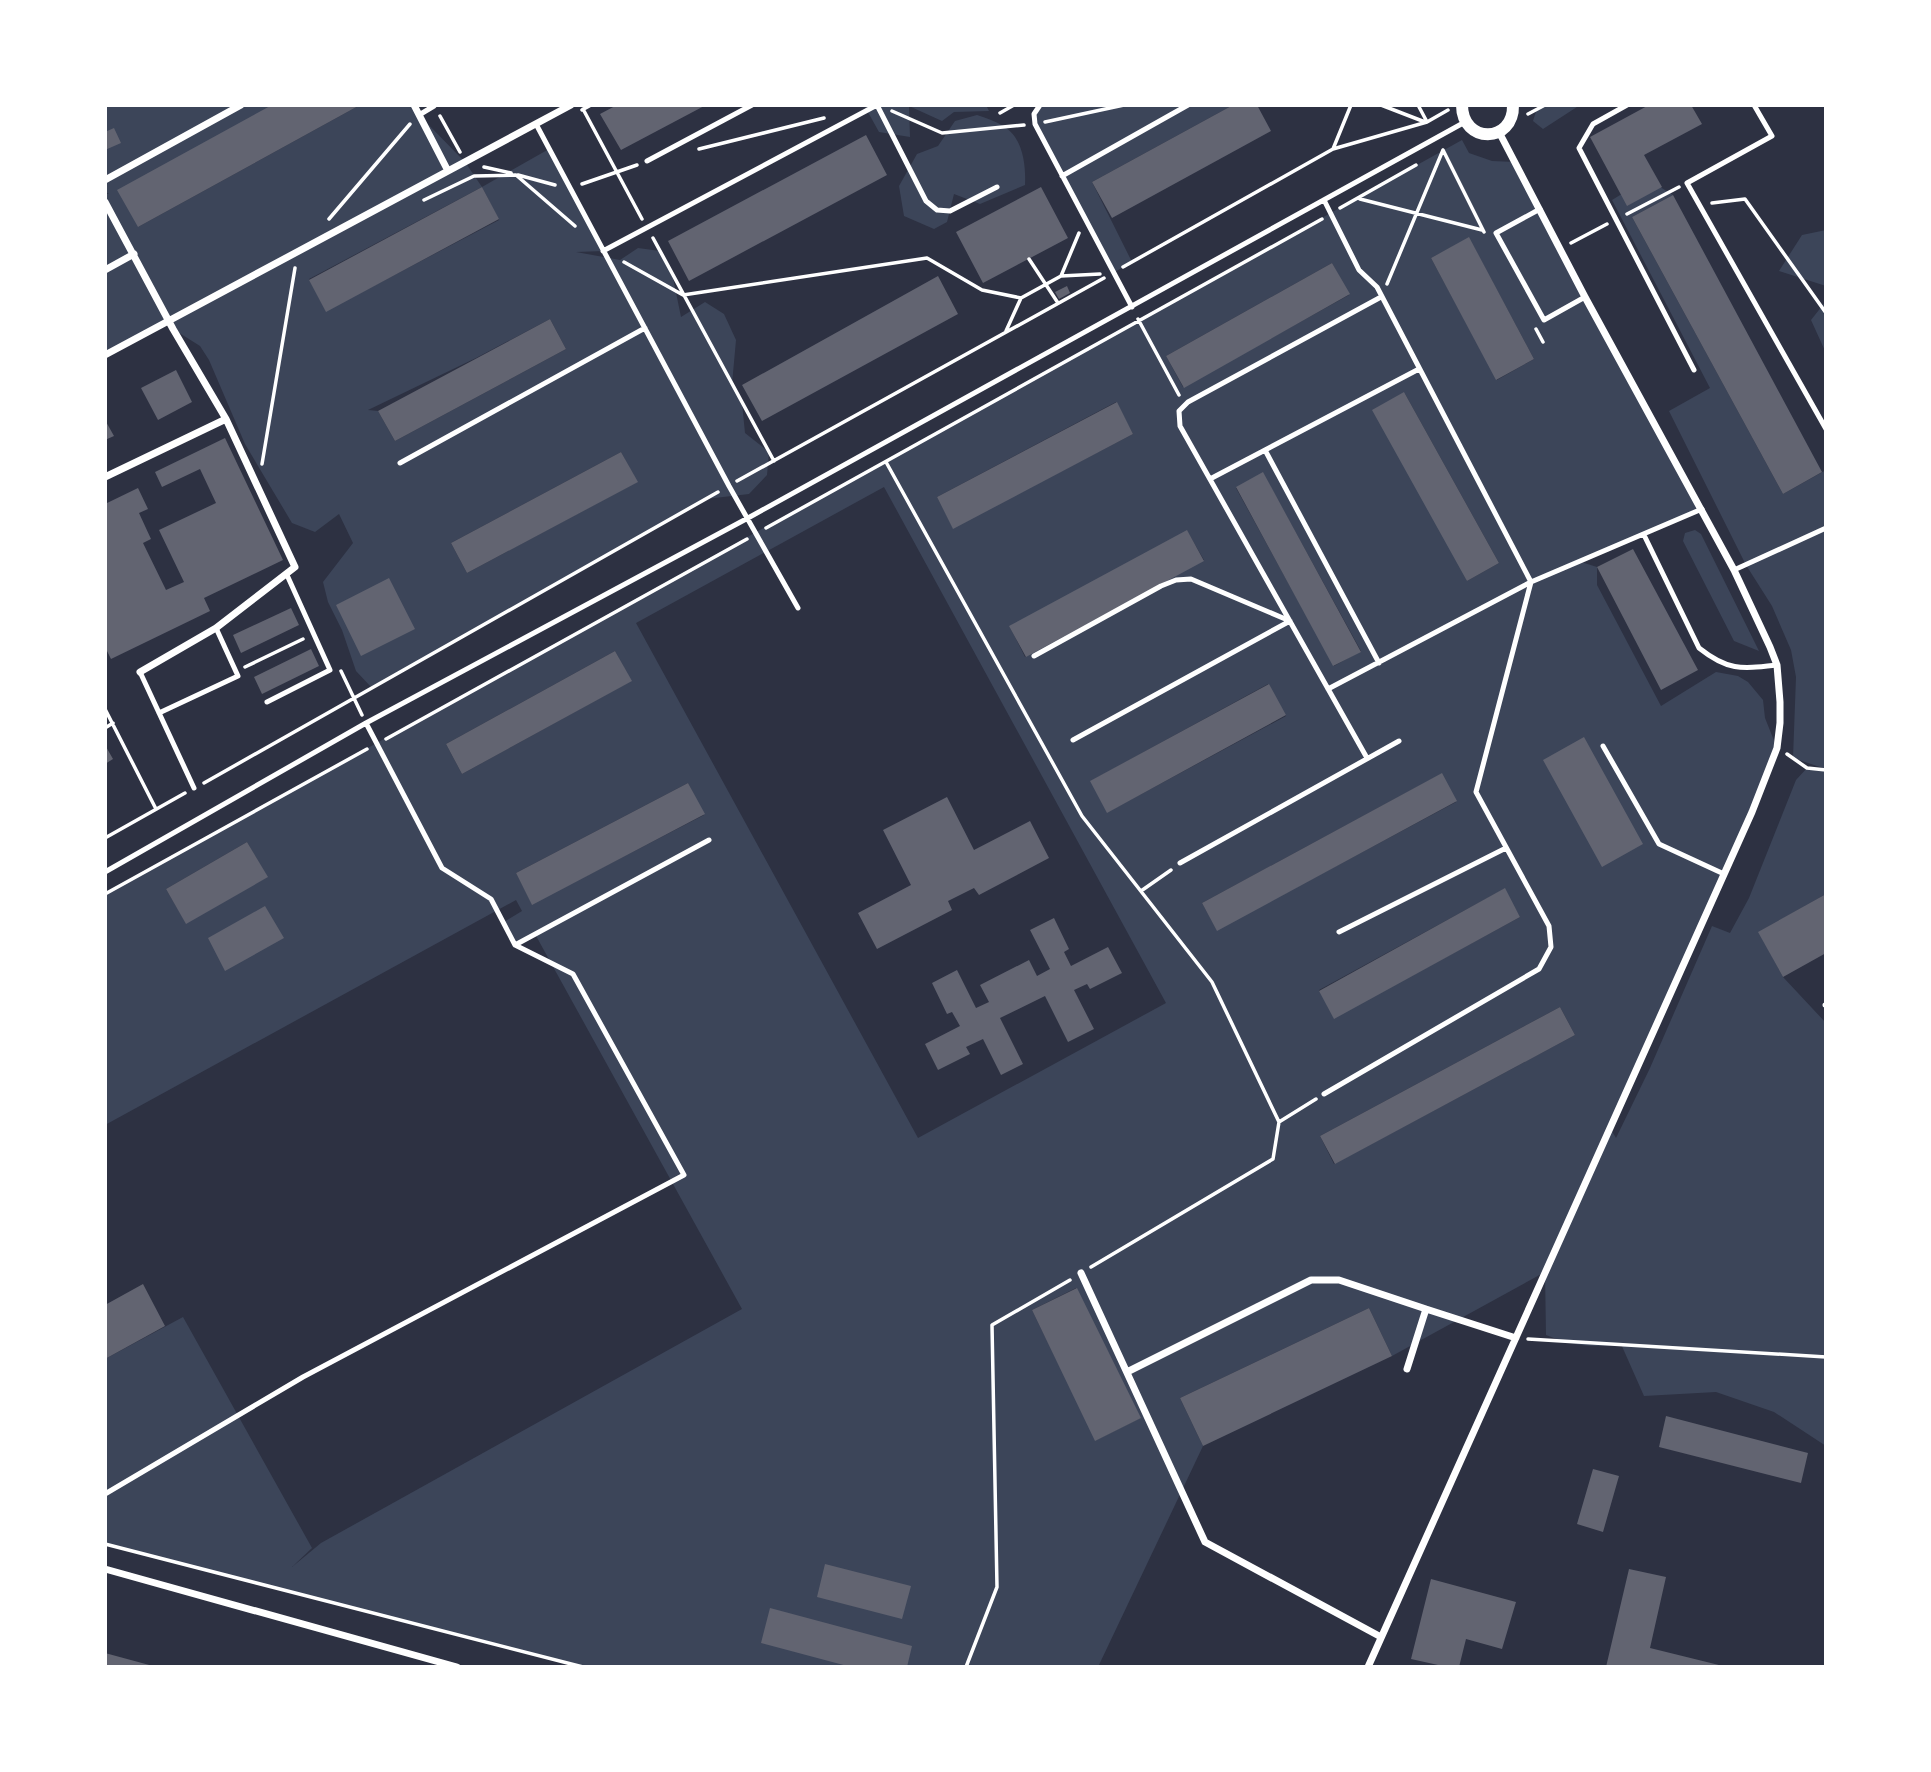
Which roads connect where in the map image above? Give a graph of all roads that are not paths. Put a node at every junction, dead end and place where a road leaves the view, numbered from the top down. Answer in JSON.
{"nodes":[{"id":1,"x":241,"y":105,"type":"edge"},
{"id":2,"x":414,"y":105,"type":"edge"},
{"id":3,"x":571,"y":105,"type":"edge"},
{"id":4,"x":752,"y":105,"type":"edge"},
{"id":5,"x":877,"y":105,"type":"edge"},
{"id":6,"x":1040,"y":105,"type":"edge"},
{"id":7,"x":1188,"y":105,"type":"edge"},
{"id":8,"x":1462,"y":105,"type":"edge"},
{"id":9,"x":1513,"y":105,"type":"edge"},
{"id":10,"x":1627,"y":105,"type":"edge"},
{"id":11,"x":1754,"y":105,"type":"edge"},
{"id":12,"x":434,"y":106,"type":"edge"},
{"id":13,"x":419,"y":115,"type":"junction"},
{"id":14,"x":1465,"y":122,"type":"junction"},
{"id":15,"x":536,"y":124,"type":"junction"},
{"id":16,"x":1499,"y":132,"type":"junction"},
{"id":17,"x":647,"y":161,"type":"dead end"},
{"id":18,"x":448,"y":171,"type":"junction"},
{"id":19,"x":1062,"y":176,"type":"junction"},
{"id":20,"x":105,"y":180,"type":"edge"},
{"id":21,"x":997,"y":187,"type":"dead end"},
{"id":22,"x":1324,"y":200,"type":"junction"},
{"id":23,"x":105,"y":202,"type":"edge"},
{"id":24,"x":1540,"y":209,"type":"junction"},
{"id":25,"x":603,"y":251,"type":"junction"},
{"id":26,"x":134,"y":254,"type":"junction"},
{"id":27,"x":105,"y":270,"type":"edge"},
{"id":28,"x":1381,"y":297,"type":"junction"},
{"id":29,"x":1585,"y":297,"type":"junction"},
{"id":30,"x":1132,"y":307,"type":"junction"},
{"id":31,"x":169,"y":321,"type":"junction"},
{"id":32,"x":645,"y":328,"type":"junction"},
{"id":33,"x":105,"y":355,"type":"edge"},
{"id":34,"x":1419,"y":369,"type":"junction"},
{"id":35,"x":1694,"y":370,"type":"dead end"},
{"id":36,"x":226,"y":419,"type":"junction"},
{"id":37,"x":1826,"y":429,"type":"edge"},
{"id":38,"x":1265,"y":450,"type":"junction"},
{"id":39,"x":400,"y":463,"type":"dead end"},
{"id":40,"x":105,"y":477,"type":"edge"},
{"id":41,"x":1210,"y":479,"type":"junction"},
{"id":42,"x":1702,"y":509,"type":"junction"},
{"id":43,"x":748,"y":518,"type":"junction"},
{"id":44,"x":1826,"y":528,"type":"edge"},
{"id":45,"x":1644,"y":535,"type":"junction"},
{"id":46,"x":1734,"y":570,"type":"junction"},
{"id":47,"x":287,"y":575,"type":"junction"},
{"id":48,"x":1531,"y":582,"type":"junction"},
{"id":49,"x":798,"y":608,"type":"dead end"},
{"id":50,"x":1290,"y":621,"type":"junction"},
{"id":51,"x":216,"y":628,"type":"junction"},
{"id":52,"x":1034,"y":656,"type":"dead end"},
{"id":53,"x":1379,"y":663,"type":"junction"},
{"id":54,"x":1777,"y":665,"type":"junction"},
{"id":55,"x":140,"y":672,"type":"joint"},
{"id":56,"x":1328,"y":690,"type":"junction"},
{"id":57,"x":267,"y":702,"type":"dead end"},
{"id":58,"x":159,"y":713,"type":"junction"},
{"id":59,"x":366,"y":723,"type":"junction"},
{"id":60,"x":1073,"y":740,"type":"dead end"},
{"id":61,"x":1399,"y":741,"type":"dead end"},
{"id":62,"x":1604,"y":746,"type":"dead end"},
{"id":63,"x":1367,"y":758,"type":"junction"},
{"id":64,"x":194,"y":788,"type":"road end"},
{"id":65,"x":709,"y":840,"type":"dead end"},
{"id":66,"x":1506,"y":848,"type":"junction"},
{"id":67,"x":1180,"y":863,"type":"road end"},
{"id":68,"x":105,"y":872,"type":"edge"},
{"id":69,"x":1724,"y":874,"type":"junction"},
{"id":70,"x":1339,"y":932,"type":"dead end"},
{"id":71,"x":515,"y":945,"type":"junction"},
{"id":72,"x":1324,"y":1094,"type":"road end"},
{"id":73,"x":1081,"y":1273,"type":"road end"},
{"id":74,"x":1426,"y":1309,"type":"junction"},
{"id":75,"x":1516,"y":1338,"type":"junction"},
{"id":76,"x":1407,"y":1369,"type":"dead end"},
{"id":77,"x":1127,"y":1372,"type":"junction"},
{"id":78,"x":105,"y":1494,"type":"edge"},
{"id":79,"x":105,"y":1569,"type":"edge"},
{"id":80,"x":1381,"y":1637,"type":"junction"},
{"id":81,"x":457,"y":1667,"type":"edge"},
{"id":82,"x":1368,"y":1667,"type":"edge"}],
"edges":[{"from":1,"to":20,"type":"street"},
{"from":2,"to":13,"type":"street"},
{"from":3,"to":15,"type":"street"},
{"from":4,"to":17,"type":"lane"},
{"from":5,"to":21,"type":"lane"},
{"from":5,"to":25,"type":"lane"},
{"from":6,"to":19,"type":"lane"},
{"from":7,"to":19,"type":"lane"},
{"from":8,"to":14,"type":"street"},
{"from":9,"to":16,"type":"street"},
{"from":10,"to":35,"type":"lane"},
{"from":11,"to":37,"type":"lane"},
{"from":12,"to":13,"type":"lane"},
{"from":13,"to":18,"type":"street"},
{"from":14,"to":16,"type":"street"},
{"from":14,"to":22,"type":"lane"},
{"from":15,"to":18,"type":"street"},
{"from":15,"to":25,"type":"lane"},
{"from":16,"to":24,"type":"street"},
{"from":18,"to":31,"type":"street"},
{"from":19,"to":30,"type":"lane"},
{"from":22,"to":28,"type":"lane"},
{"from":22,"to":30,"type":"lane"},
{"from":23,"to":26,"type":"street"},
{"from":24,"to":29,"type":"street"},
{"from":24,"to":29,"type":"lane"},
{"from":25,"to":32,"type":"lane"},
{"from":26,"to":27,"type":"street"},
{"from":26,"to":31,"type":"street"},
{"from":28,"to":34,"type":"lane"},
{"from":28,"to":41,"type":"lane"},
{"from":29,"to":42,"type":"street"},
{"from":30,"to":43,"type":"lane"},
{"from":31,"to":33,"type":"street"},
{"from":31,"to":36,"type":"street"},
{"from":32,"to":39,"type":"lane"},
{"from":32,"to":43,"type":"lane"},
{"from":34,"to":38,"type":"lane"},
{"from":34,"to":48,"type":"lane"},
{"from":36,"to":40,"type":"street"},
{"from":36,"to":47,"type":"street"},
{"from":38,"to":41,"type":"lane"},
{"from":38,"to":53,"type":"lane"},
{"from":41,"to":50,"type":"lane"},
{"from":42,"to":45,"type":"lane"},
{"from":42,"to":46,"type":"street"},
{"from":43,"to":49,"type":"lane"},
{"from":43,"to":59,"type":"lane"},
{"from":44,"to":46,"type":"lane"},
{"from":45,"to":48,"type":"lane"},
{"from":45,"to":54,"type":"lane"},
{"from":46,"to":54,"type":"street"},
{"from":47,"to":51,"type":"street"},
{"from":47,"to":57,"type":"lane"},
{"from":48,"to":53,"type":"lane"},
{"from":48,"to":66,"type":"lane"},
{"from":50,"to":52,"type":"lane"},
{"from":50,"to":56,"type":"lane"},
{"from":50,"to":60,"type":"lane"},
{"from":51,"to":55,"type":"street"},
{"from":51,"to":58,"type":"lane"},
{"from":53,"to":56,"type":"lane"},
{"from":54,"to":69,"type":"street"},
{"from":55,"to":58,"type":"lane"},
{"from":56,"to":63,"type":"lane"},
{"from":58,"to":64,"type":"lane"},
{"from":59,"to":68,"type":"lane"},
{"from":59,"to":71,"type":"lane"},
{"from":61,"to":63,"type":"lane"},
{"from":62,"to":69,"type":"lane"},
{"from":63,"to":67,"type":"lane"},
{"from":65,"to":71,"type":"lane"},
{"from":66,"to":70,"type":"lane"},
{"from":66,"to":72,"type":"lane"},
{"from":69,"to":75,"type":"street"},
{"from":71,"to":78,"type":"lane"},
{"from":73,"to":77,"type":"street"},
{"from":74,"to":75,"type":"street"},
{"from":74,"to":76,"type":"street"},
{"from":74,"to":77,"type":"street"},
{"from":75,"to":80,"type":"street"},
{"from":77,"to":80,"type":"street"},
{"from":79,"to":81,"type":"street"},
{"from":80,"to":82,"type":"street"}]}
